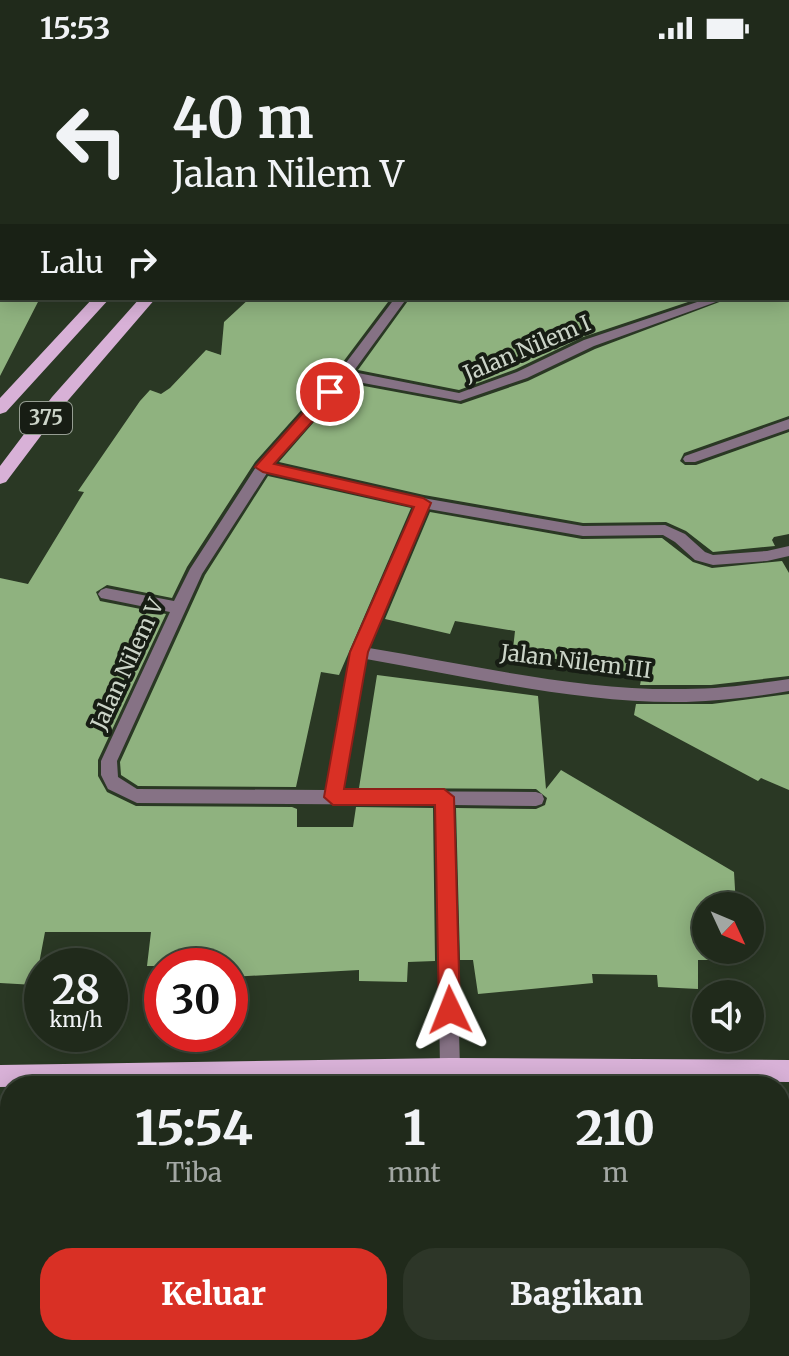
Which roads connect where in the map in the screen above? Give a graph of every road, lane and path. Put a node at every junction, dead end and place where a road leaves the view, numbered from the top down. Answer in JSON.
{"nodes":[{"id":1,"x":100,"y":300,"type":"edge"},
{"id":2,"x":146,"y":300,"type":"edge"},
{"id":3,"x":400,"y":300,"type":"edge"},
{"id":4,"x":715,"y":300,"type":"edge"},
{"id":5,"x":344,"y":375,"type":"junction"},
{"id":6,"x":0,"y":408,"type":"edge"},
{"id":7,"x":789,"y":424,"type":"edge"},
{"id":8,"x":690,"y":459,"type":"dead end"},
{"id":9,"x":263,"y":467,"type":"junction"},
{"id":10,"x":0,"y":478,"type":"edge"},
{"id":11,"x":423,"y":503,"type":"junction"},
{"id":12,"x":789,"y":551,"type":"edge"},
{"id":13,"x":106,"y":594,"type":"dead end"},
{"id":14,"x":179,"y":608,"type":"junction"},
{"id":15,"x":359,"y":652,"type":"junction"},
{"id":16,"x":789,"y":685,"type":"edge"},
{"id":17,"x":333,"y":797,"type":"junction"},
{"id":18,"x":444,"y":797,"type":"junction"},
{"id":19,"x":536,"y":799,"type":"dead end"},
{"id":20,"x":450,"y":1069,"type":"junction"},
{"id":21,"x":789,"y":1071,"type":"edge"},
{"id":22,"x":381,"y":1076,"type":"edge"}],
"edges":[{"from":1,"to":6,"type":"main road","number":"375"},
{"from":2,"to":10,"type":"main road","number":"375"},
{"from":3,"to":5,"type":"street","name":"Jalan Nilem V"},
{"from":4,"to":5,"type":"street","name":"Jalan Nilem I"},
{"from":5,"to":9,"type":"street","name":"Jalan Nilem V"},
{"from":7,"to":8,"type":"street"},
{"from":9,"to":11,"type":"street"},
{"from":9,"to":14,"type":"street","name":"Jalan Nilem V"},
{"from":11,"to":12,"type":"street"},
{"from":11,"to":15,"type":"street"},
{"from":13,"to":14,"type":"street"},
{"from":14,"to":17,"type":"street","name":"Jalan Nilem V"},
{"from":15,"to":16,"type":"street","name":"Jalan Nilem III"},
{"from":15,"to":17,"type":"street"},
{"from":17,"to":18,"type":"street","name":"Jalan Nilem V"},
{"from":18,"to":19,"type":"street","name":"Jalan Nilem V"},
{"from":18,"to":20,"type":"street"},
{"from":20,"to":21,"type":"main road"},
{"from":20,"to":22,"type":"main road"}]}
